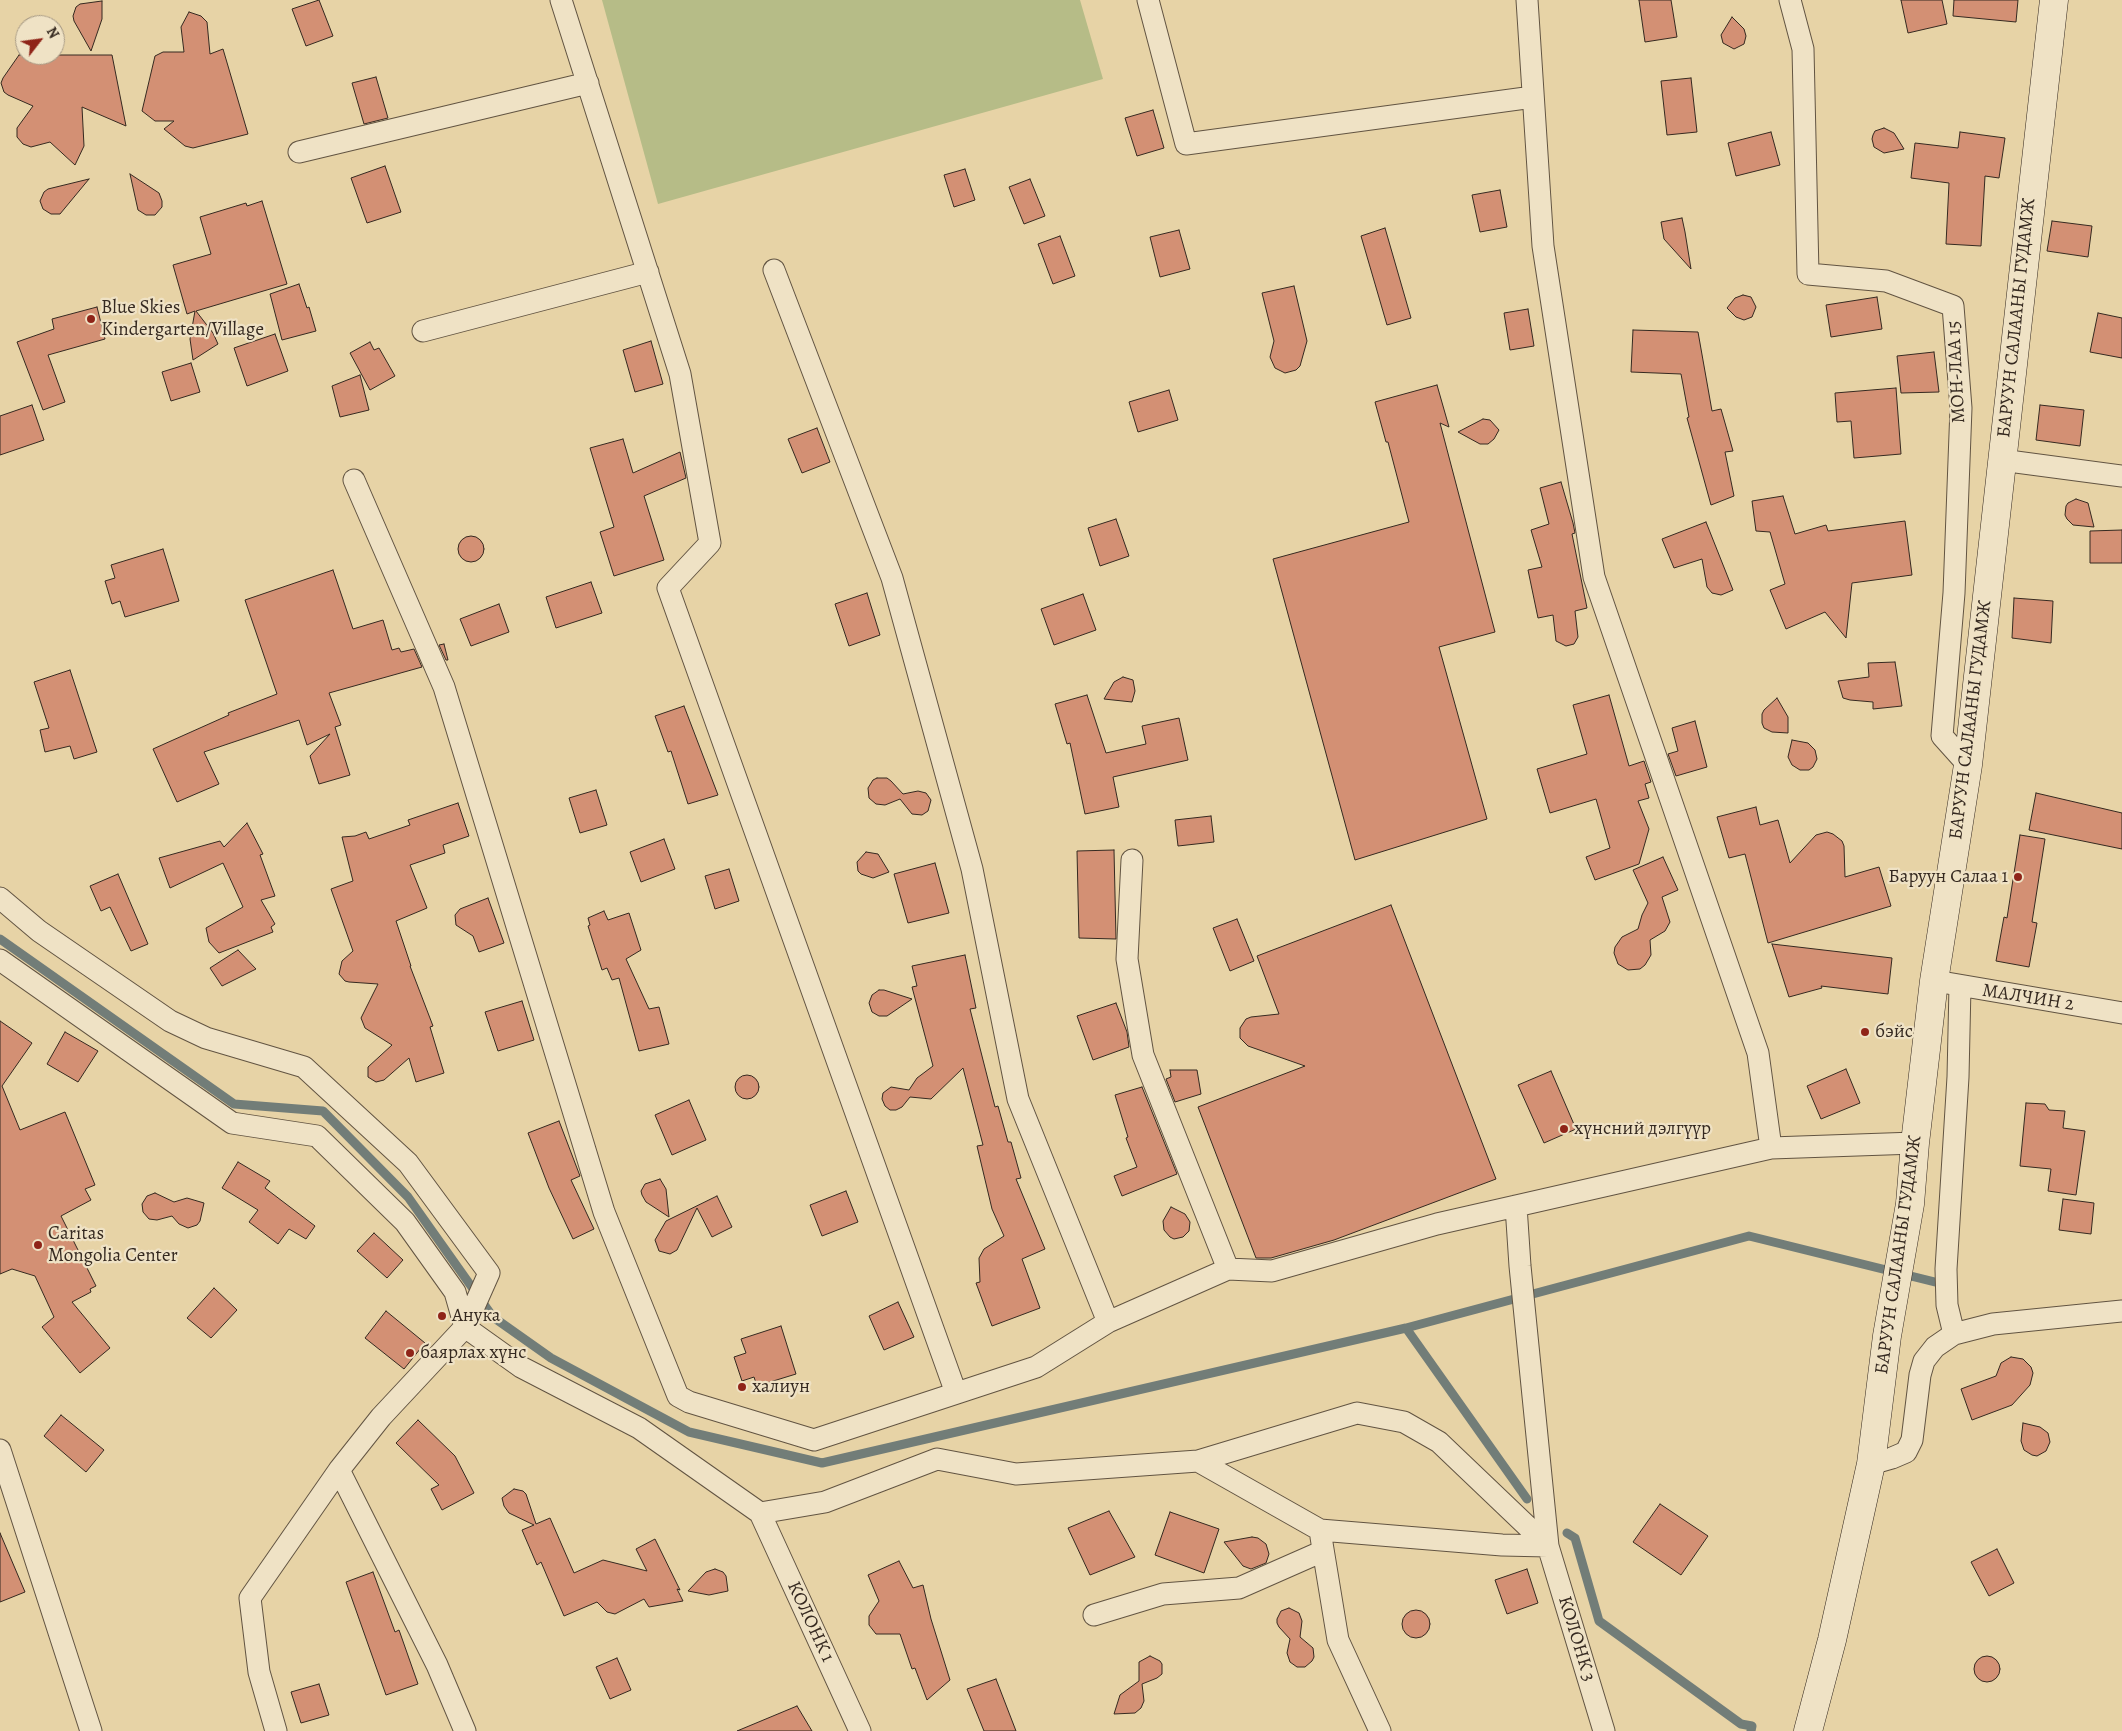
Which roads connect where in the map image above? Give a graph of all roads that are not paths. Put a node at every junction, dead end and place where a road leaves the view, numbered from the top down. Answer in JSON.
{"nodes":[{"id":1,"x":561,"y":0,"type":"edge"},
{"id":2,"x":1148,"y":0,"type":"edge"},
{"id":3,"x":1527,"y":0,"type":"edge"},
{"id":4,"x":1790,"y":0,"type":"edge"},
{"id":5,"x":2054,"y":0,"type":"edge"},
{"id":6,"x":588,"y":83,"type":"junction"},
{"id":7,"x":1533,"y":97,"type":"junction"},
{"id":8,"x":299,"y":152,"type":"dead end"},
{"id":9,"x":774,"y":270,"type":"dead end"},
{"id":10,"x":648,"y":272,"type":"junction"},
{"id":11,"x":423,"y":332,"type":"dead end"},
{"id":12,"x":2001,"y":460,"type":"junction"},
{"id":13,"x":2122,"y":476,"type":"edge"},
{"id":14,"x":354,"y":480,"type":"dead end"},
{"id":15,"x":1968,"y":766,"type":"junction"},
{"id":16,"x":1132,"y":860,"type":"dead end"},
{"id":17,"x":0,"y":898,"type":"edge"},
{"id":18,"x":0,"y":960,"type":"edge"},
{"id":19,"x":1947,"y":984,"type":"junction"},
{"id":20,"x":2122,"y":1013,"type":"edge"},
{"id":21,"x":1915,"y":1143,"type":"junction"},
{"id":22,"x":1771,"y":1148,"type":"junction"},
{"id":23,"x":1516,"y":1206,"type":"junction"},
{"id":24,"x":1228,"y":1269,"type":"junction"},
{"id":25,"x":2122,"y":1311,"type":"edge"},
{"id":26,"x":469,"y":1319,"type":"junction"},
{"id":27,"x":1108,"y":1322,"type":"junction"},
{"id":28,"x":1954,"y":1334,"type":"junction"},
{"id":29,"x":956,"y":1393,"type":"junction"},
{"id":30,"x":0,"y":1450,"type":"edge"},
{"id":31,"x":1198,"y":1461,"type":"junction"},
{"id":32,"x":1871,"y":1464,"type":"junction"},
{"id":33,"x":340,"y":1470,"type":"junction"},
{"id":34,"x":760,"y":1513,"type":"junction"},
{"id":35,"x":1320,"y":1530,"type":"junction"},
{"id":36,"x":1548,"y":1546,"type":"junction"},
{"id":37,"x":1324,"y":1551,"type":"junction"},
{"id":38,"x":1094,"y":1615,"type":"dead end"},
{"id":39,"x":91,"y":1731,"type":"edge"},
{"id":40,"x":276,"y":1731,"type":"edge"},
{"id":41,"x":465,"y":1731,"type":"edge"},
{"id":42,"x":860,"y":1731,"type":"edge"},
{"id":43,"x":1380,"y":1731,"type":"edge"},
{"id":44,"x":1604,"y":1731,"type":"edge"},
{"id":45,"x":1808,"y":1731,"type":"edge"}],
"edges":[{"from":1,"to":6,"type":"street"},
{"from":2,"to":7,"type":"street"},
{"from":3,"to":7,"type":"street"},
{"from":4,"to":15,"type":"street","name":"МОН-ЛАА 15"},
{"from":5,"to":12,"type":"main road","name":"БАРУУН САЛААНЫ ГУДАМЖ"},
{"from":6,"to":8,"type":"street"},
{"from":6,"to":10,"type":"street"},
{"from":7,"to":22,"type":"street"},
{"from":9,"to":27,"type":"street"},
{"from":10,"to":11,"type":"street"},
{"from":10,"to":29,"type":"street"},
{"from":12,"to":13,"type":"street"},
{"from":12,"to":15,"type":"main road","name":"БАРУУН САЛААНЫ ГУДАМЖ"},
{"from":14,"to":29,"type":"street"},
{"from":15,"to":19,"type":"main road","name":"БАРУУН САЛААНЫ ГУДАМЖ"},
{"from":16,"to":24,"type":"street"},
{"from":17,"to":26,"type":"street"},
{"from":18,"to":26,"type":"street"},
{"from":19,"to":20,"type":"street","name":"МАЛЧИН 2"},
{"from":19,"to":21,"type":"main road","name":"БАРУУН САЛААНЫ ГУДАМЖ"},
{"from":19,"to":28,"type":"street"},
{"from":21,"to":22,"type":"street"},
{"from":21,"to":32,"type":"main road","name":"БАРУУН САЛААНЫ ГУДАМЖ"},
{"from":22,"to":23,"type":"street"},
{"from":23,"to":24,"type":"street"},
{"from":23,"to":36,"type":"street","name":"КОЛОНК 3"},
{"from":24,"to":27,"type":"street"},
{"from":25,"to":28,"type":"street"},
{"from":26,"to":33,"type":"street"},
{"from":26,"to":34,"type":"street"},
{"from":27,"to":29,"type":"street"},
{"from":28,"to":32,"type":"street"},
{"from":30,"to":39,"type":"street"},
{"from":31,"to":34,"type":"street"},
{"from":31,"to":35,"type":"street"},
{"from":31,"to":36,"type":"street"},
{"from":32,"to":45,"type":"main road","name":"БАРУУН САЛААНЫ ГУДАМЖ"},
{"from":33,"to":40,"type":"street"},
{"from":33,"to":41,"type":"street"},
{"from":34,"to":42,"type":"street","name":"КОЛОНК 1"},
{"from":35,"to":36,"type":"street"},
{"from":35,"to":37,"type":"street"},
{"from":36,"to":44,"type":"street","name":"КОЛОНК 3"},
{"from":37,"to":38,"type":"street"},
{"from":37,"to":43,"type":"street"}]}
